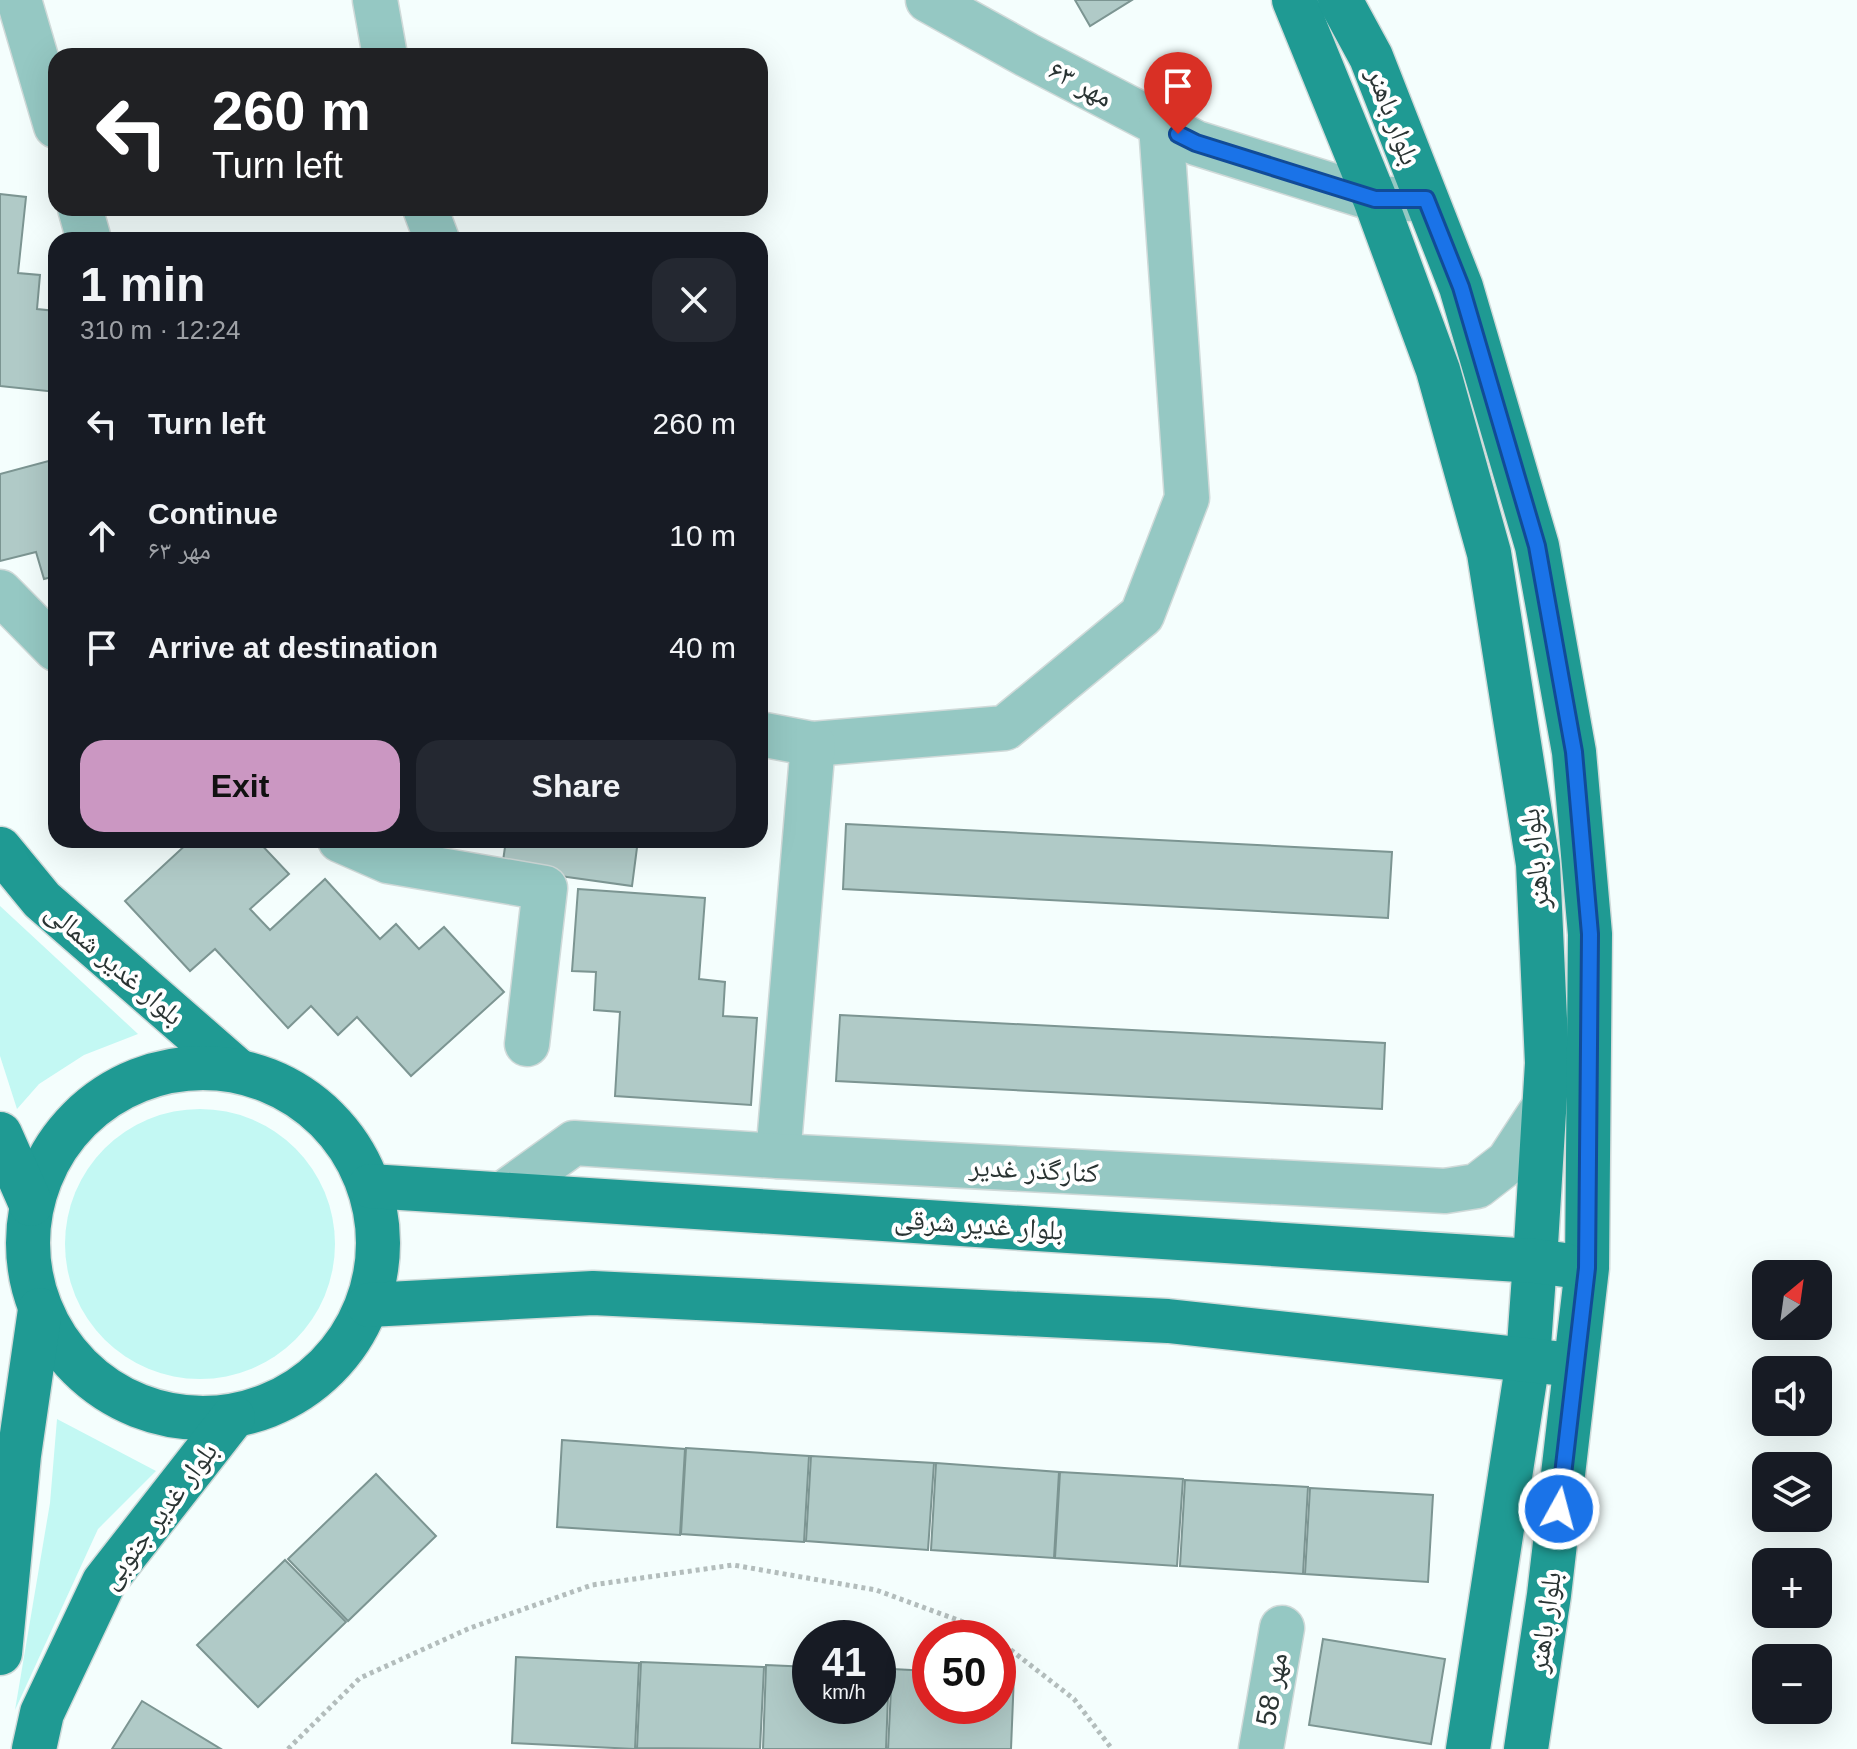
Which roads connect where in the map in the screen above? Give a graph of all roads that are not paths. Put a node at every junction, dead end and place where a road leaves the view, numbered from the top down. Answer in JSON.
{"nodes":[{"id":1,"x":19,"y":0,"type":"edge"},
{"id":2,"x":375,"y":0,"type":"edge"},
{"id":3,"x":928,"y":0,"type":"edge"},
{"id":4,"x":1294,"y":0,"type":"edge"},
{"id":5,"x":1340,"y":0,"type":"edge"},
{"id":6,"x":384,"y":48,"type":"edge"},
{"id":7,"x":48,"y":99,"type":"edge"},
{"id":8,"x":1161,"y":125,"type":"junction"},
{"id":9,"x":1375,"y":199,"type":"junction"},
{"id":10,"x":1426,"y":199,"type":"junction"},
{"id":11,"x":0,"y":592,"type":"edge"},
{"id":12,"x":48,"y":641,"type":"edge"},
{"id":13,"x":768,"y":736,"type":"edge"},
{"id":14,"x":813,"y":744,"type":"junction"},
{"id":15,"x":358,"y":848,"type":"edge"},
{"id":16,"x":0,"y":849,"type":"edge"},
{"id":17,"x":527,"y":1044,"type":"dead end"},
{"id":18,"x":237,"y":1070,"type":"junction"},
{"id":19,"x":1544,"y":1107,"type":"junction"},
{"id":20,"x":0,"y":1134,"type":"edge"},
{"id":21,"x":778,"y":1156,"type":"junction"},
{"id":22,"x":370,"y":1186,"type":"junction"},
{"id":23,"x":503,"y":1194,"type":"junction"},
{"id":24,"x":31,"y":1204,"type":"junction"},
{"id":25,"x":1535,"y":1261,"type":"junction"},
{"id":26,"x":1587,"y":1268,"type":"junction"},
{"id":27,"x":369,"y":1305,"type":"junction"},
{"id":28,"x":40,"y":1310,"type":"junction"},
{"id":29,"x":1528,"y":1360,"type":"junction"},
{"id":30,"x":1576,"y":1364,"type":"junction"},
{"id":31,"x":233,"y":1417,"type":"junction"},
{"id":32,"x":1282,"y":1628,"type":"dead end"},
{"id":33,"x":0,"y":1653,"type":"edge"},
{"id":34,"x":34,"y":1749,"type":"edge"},
{"id":35,"x":1261,"y":1749,"type":"edge"},
{"id":36,"x":1468,"y":1749,"type":"edge"},
{"id":37,"x":1526,"y":1749,"type":"edge"}],
"edges":[{"from":1,"to":7,"type":"street"},
{"from":2,"to":6,"type":"street"},
{"from":3,"to":8,"type":"street","name":"مهر ۶۳"},
{"from":4,"to":9,"type":"main road","name":"بلوار باهنر"},
{"from":5,"to":10,"type":"main road","name":"بلوار باهنر"},
{"from":8,"to":9,"type":"street","name":"مهر ۶۳"},
{"from":8,"to":14,"type":"street"},
{"from":9,"to":10,"type":"street","name":"مهر ۶۳"},
{"from":9,"to":19,"type":"main road","name":"بلوار باهنر"},
{"from":10,"to":26,"type":"main road","name":"بلوار باهنر"},
{"from":11,"to":12,"type":"street"},
{"from":13,"to":14,"type":"street"},
{"from":14,"to":21,"type":"street"},
{"from":15,"to":17,"type":"street"},
{"from":16,"to":18,"type":"main road","name":"بلوار غدیر شمالی"},
{"from":18,"to":22,"type":"main road"},
{"from":18,"to":24,"type":"main road"},
{"from":19,"to":21,"type":"street","name":"کنارگذر غدیر"},
{"from":19,"to":25,"type":"main road","name":"بلوار باهنر"},
{"from":20,"to":24,"type":"main road"},
{"from":21,"to":23,"type":"street","name":"کنارگذر غدیر"},
{"from":22,"to":23,"type":"main road","name":"بلوار غدیر شرقی"},
{"from":22,"to":27,"type":"main road"},
{"from":23,"to":25,"type":"main road","name":"بلوار غدیر شرقی"},
{"from":24,"to":28,"type":"main road"},
{"from":25,"to":26,"type":"main road","name":"بلوار غدیر شرقی"},
{"from":25,"to":29,"type":"main road","name":"بلوار باهنر"},
{"from":26,"to":30,"type":"main road","name":"بلوار باهنر"},
{"from":27,"to":29,"type":"main road"},
{"from":27,"to":31,"type":"main road"},
{"from":28,"to":31,"type":"main road"},
{"from":28,"to":33,"type":"main road"},
{"from":29,"to":30,"type":"main road"},
{"from":29,"to":36,"type":"main road","name":"بلوار باهنر"},
{"from":30,"to":37,"type":"main road","name":"بلوار باهنر"},
{"from":31,"to":34,"type":"main road","name":"بلوار غدیر جنوبی"},
{"from":32,"to":35,"type":"street","name":"مهر 58"}]}
